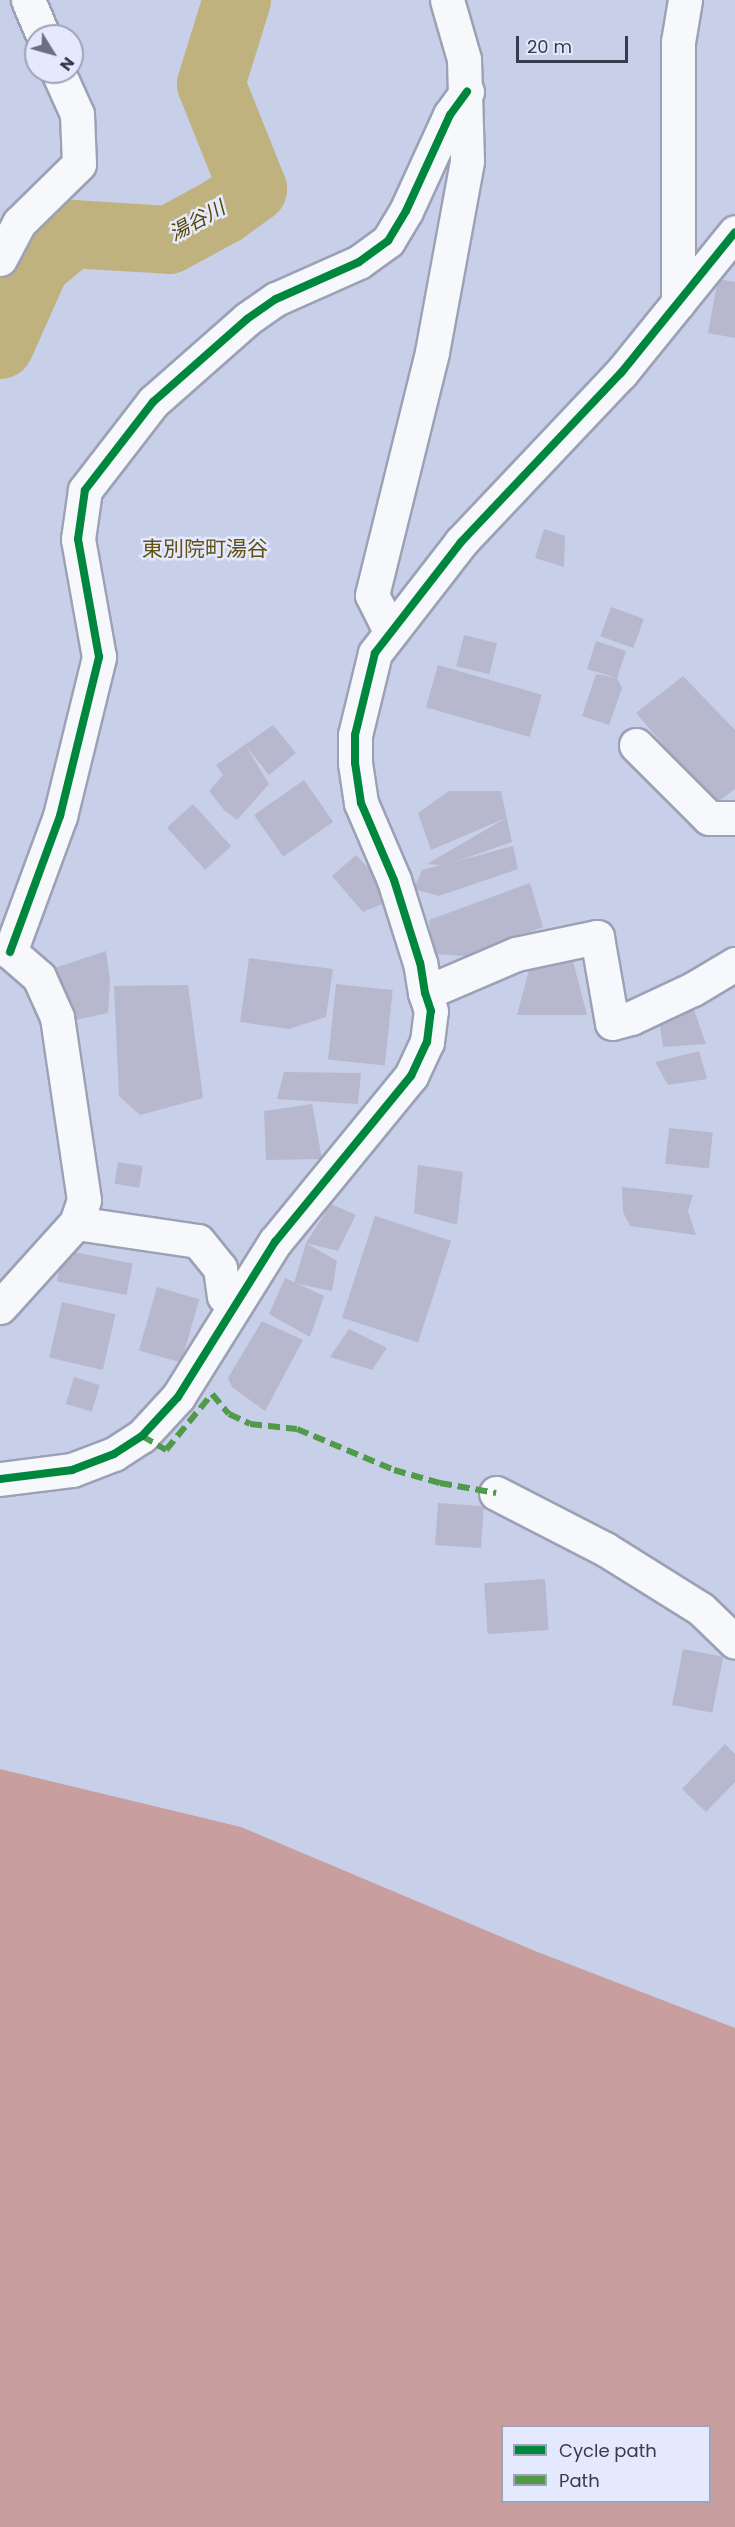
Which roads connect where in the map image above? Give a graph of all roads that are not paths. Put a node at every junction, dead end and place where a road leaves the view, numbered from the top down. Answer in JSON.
{"nodes":[{"id":1,"x":28,"y":0,"type":"edge"},
{"id":2,"x":447,"y":0,"type":"edge"},
{"id":3,"x":685,"y":0,"type":"edge"},
{"id":4,"x":38,"y":24,"type":"edge"},
{"id":5,"x":63,"y":84,"type":"edge"},
{"id":6,"x":467,"y":92,"type":"junction"},
{"id":7,"x":735,"y":232,"type":"edge"},
{"id":8,"x":0,"y":259,"type":"edge"},
{"id":9,"x":678,"y":303,"type":"junction"},
{"id":10,"x":390,"y":631,"type":"junction"},
{"id":11,"x":636,"y":745,"type":"dead end"},
{"id":12,"x":735,"y":818,"type":"edge"},
{"id":13,"x":5,"y":954,"type":"edge"},
{"id":14,"x":735,"y":964,"type":"edge"},
{"id":15,"x":425,"y":993,"type":"junction"},
{"id":16,"x":76,"y":1223,"type":"junction"},
{"id":17,"x":236,"y":1303,"type":"junction"},
{"id":18,"x":0,"y":1308,"type":"edge"},
{"id":19,"x":0,"y":1479,"type":"edge"},
{"id":20,"x":496,"y":1493,"type":"dead end"},
{"id":21,"x":735,"y":1642,"type":"edge"}],
"edges":[{"from":1,"to":4,"type":"street"},
{"from":2,"to":6,"type":"street"},
{"from":3,"to":9,"type":"street"},
{"from":5,"to":8,"type":"street"},
{"from":6,"to":10,"type":"street"},
{"from":6,"to":13,"type":"street"},
{"from":7,"to":9,"type":"street"},
{"from":9,"to":10,"type":"street"},
{"from":10,"to":15,"type":"street"},
{"from":11,"to":12,"type":"street"},
{"from":13,"to":16,"type":"street"},
{"from":14,"to":15,"type":"street"},
{"from":15,"to":17,"type":"street"},
{"from":16,"to":17,"type":"street"},
{"from":16,"to":18,"type":"street"},
{"from":17,"to":19,"type":"street"},
{"from":20,"to":21,"type":"street"}]}
